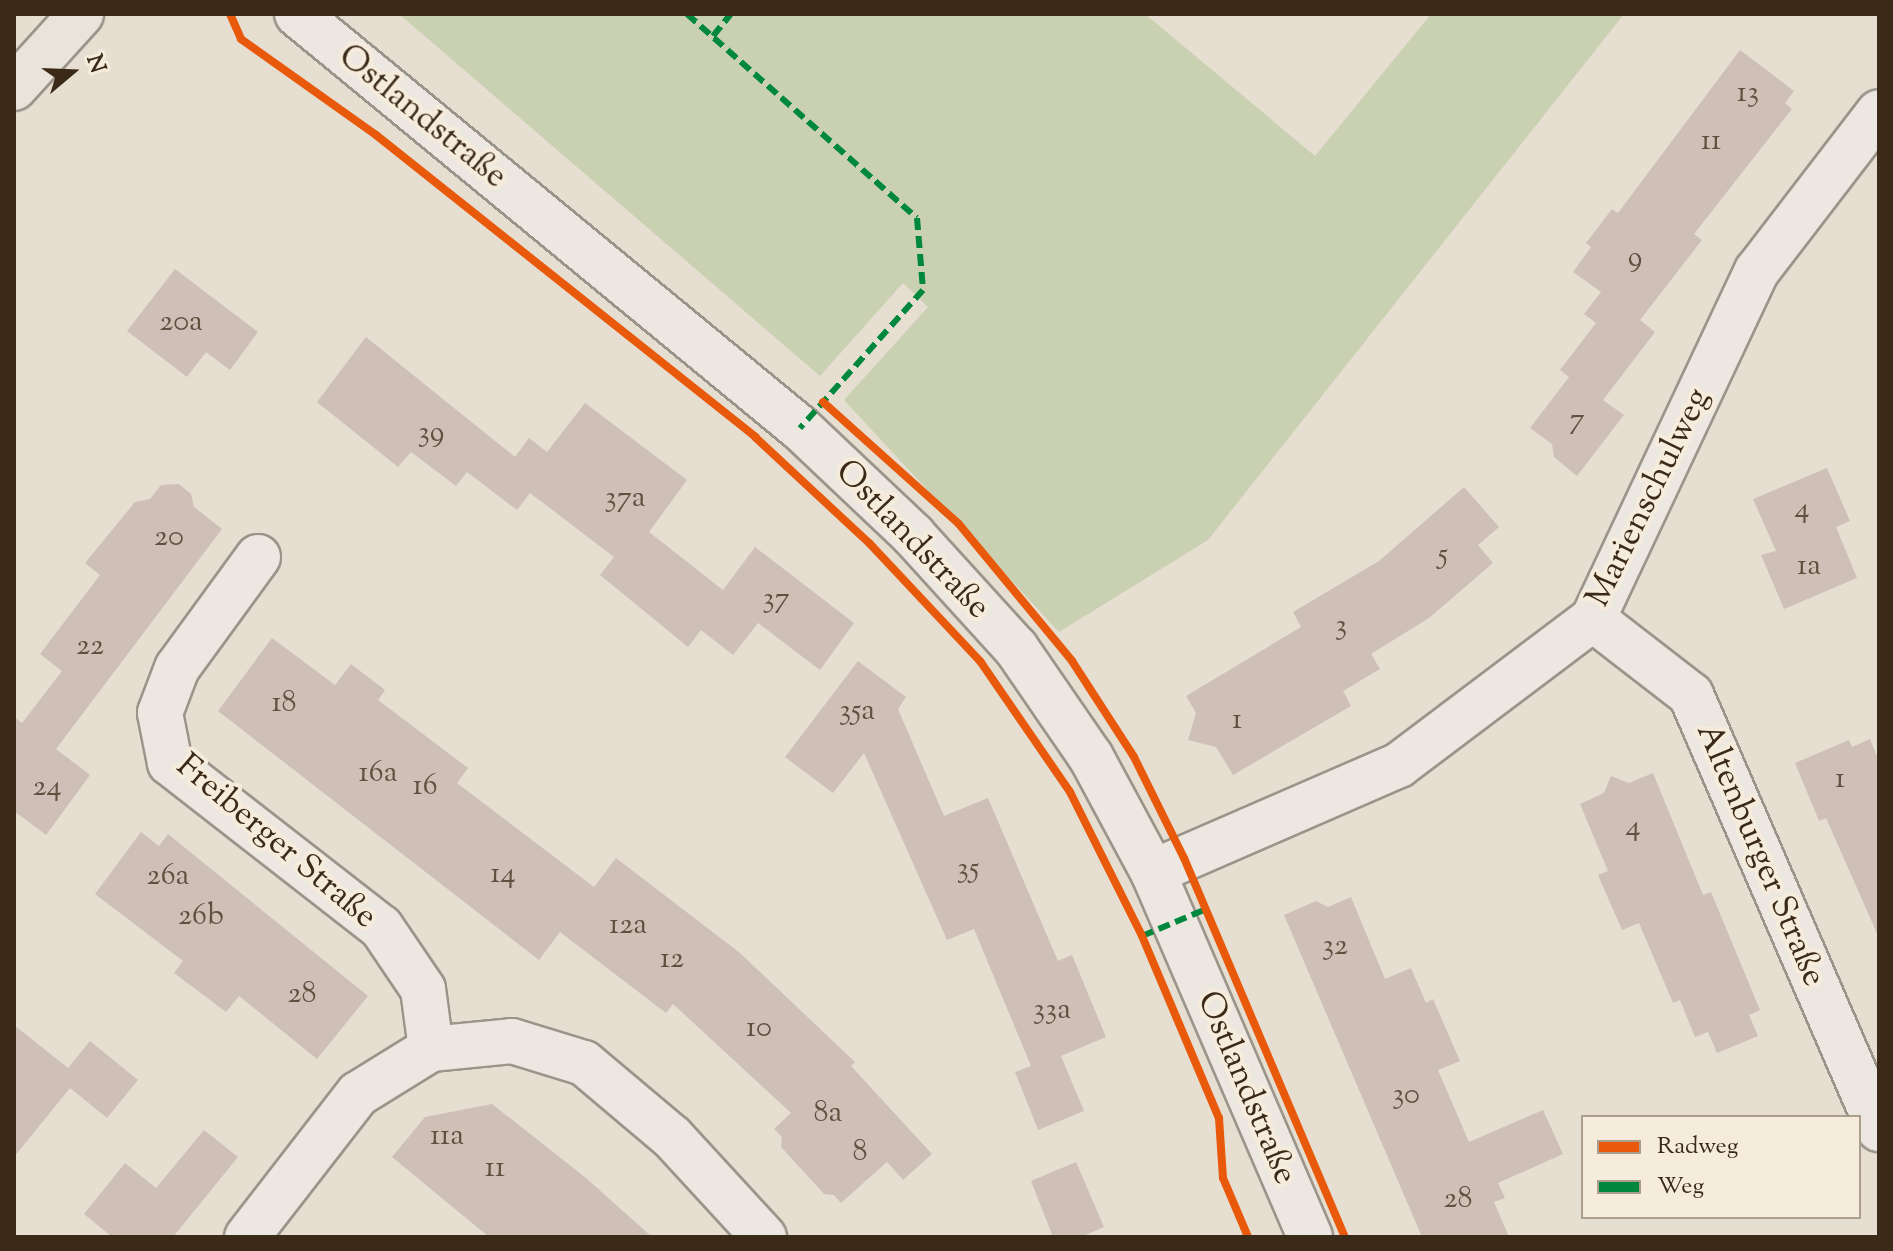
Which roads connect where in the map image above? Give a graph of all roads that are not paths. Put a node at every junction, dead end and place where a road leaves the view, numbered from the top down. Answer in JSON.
{"nodes":[{"id":1,"x":81,"y":14,"type":"edge"},
{"id":2,"x":297,"y":14,"type":"edge"},
{"id":3,"x":14,"y":88,"type":"edge"},
{"id":4,"x":1879,"y":112,"type":"edge"},
{"id":5,"x":258,"y":557,"type":"dead end"},
{"id":6,"x":1593,"y":619,"type":"junction"},
{"id":7,"x":1153,"y":872,"type":"junction"},
{"id":8,"x":431,"y":1049,"type":"junction"},
{"id":9,"x":1879,"y":1129,"type":"edge"},
{"id":10,"x":247,"y":1237,"type":"edge"},
{"id":11,"x":764,"y":1237,"type":"edge"},
{"id":12,"x":1310,"y":1237,"type":"edge"}],
"edges":[{"from":1,"to":3,"type":"main road"},
{"from":2,"to":7,"type":"street","name":"Ostlandstraße"},
{"from":4,"to":6,"type":"street","name":"Marienschulweg"},
{"from":5,"to":8,"type":"street","name":"Freiberger Straße"},
{"from":6,"to":7,"type":"street","name":"Marienschulweg"},
{"from":6,"to":9,"type":"street","name":"Altenburger Straße"},
{"from":7,"to":12,"type":"street","name":"Ostlandstraße"},
{"from":8,"to":10,"type":"street"},
{"from":8,"to":11,"type":"street"}]}
